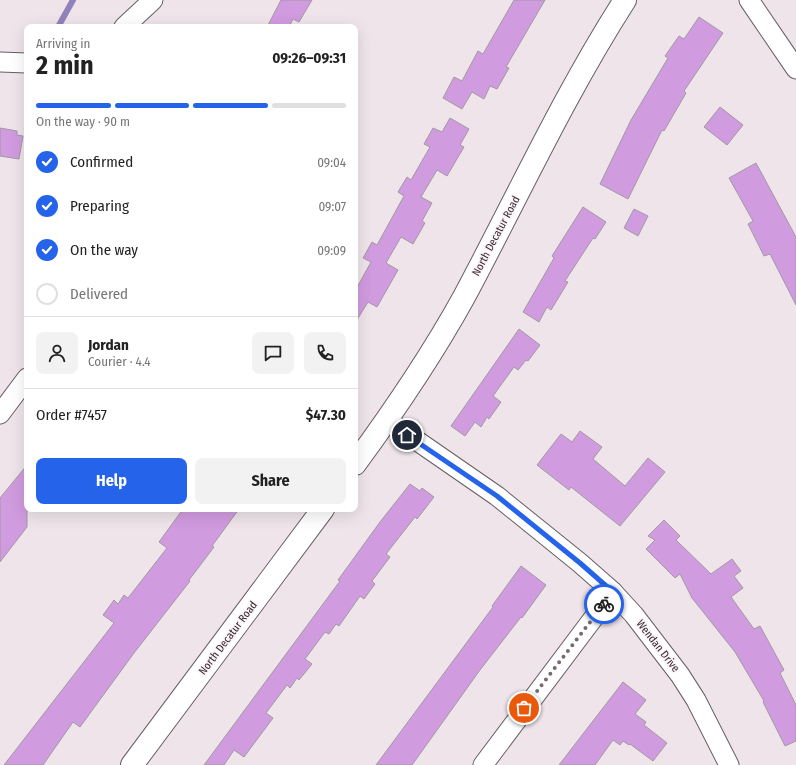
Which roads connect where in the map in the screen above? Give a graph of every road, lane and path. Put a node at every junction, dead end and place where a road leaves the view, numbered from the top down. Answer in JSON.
{"nodes":[{"id":1,"x":153,"y":0,"type":"edge"},
{"id":2,"x":625,"y":0,"type":"edge"},
{"id":3,"x":749,"y":0,"type":"edge"},
{"id":4,"x":127,"y":24,"type":"edge"},
{"id":5,"x":0,"y":62,"type":"edge"},
{"id":6,"x":24,"y":63,"type":"edge"},
{"id":7,"x":796,"y":69,"type":"edge"},
{"id":8,"x":24,"y":382,"type":"edge"},
{"id":9,"x":0,"y":414,"type":"edge"},
{"id":10,"x":387,"y":420,"type":"junction"},
{"id":11,"x":358,"y":460,"type":"edge"},
{"id":12,"x":320,"y":512,"type":"edge"},
{"id":13,"x":613,"y":592,"type":"junction"},
{"id":14,"x":132,"y":765,"type":"edge"},
{"id":15,"x":483,"y":765,"type":"edge"},
{"id":16,"x":729,"y":765,"type":"edge"}],
"edges":[{"from":1,"to":4,"type":"street"},
{"from":2,"to":10,"type":"main road","name":"North Decatur Road"},
{"from":3,"to":7,"type":"street"},
{"from":5,"to":6,"type":"street"},
{"from":8,"to":9,"type":"street"},
{"from":10,"to":11,"type":"main road","name":"North Decatur Road"},
{"from":10,"to":13,"type":"street","name":"Wendan Drive"},
{"from":12,"to":14,"type":"main road","name":"North Decatur Road"},
{"from":13,"to":15,"type":"street"},
{"from":13,"to":16,"type":"street","name":"Wendan Drive"}]}
